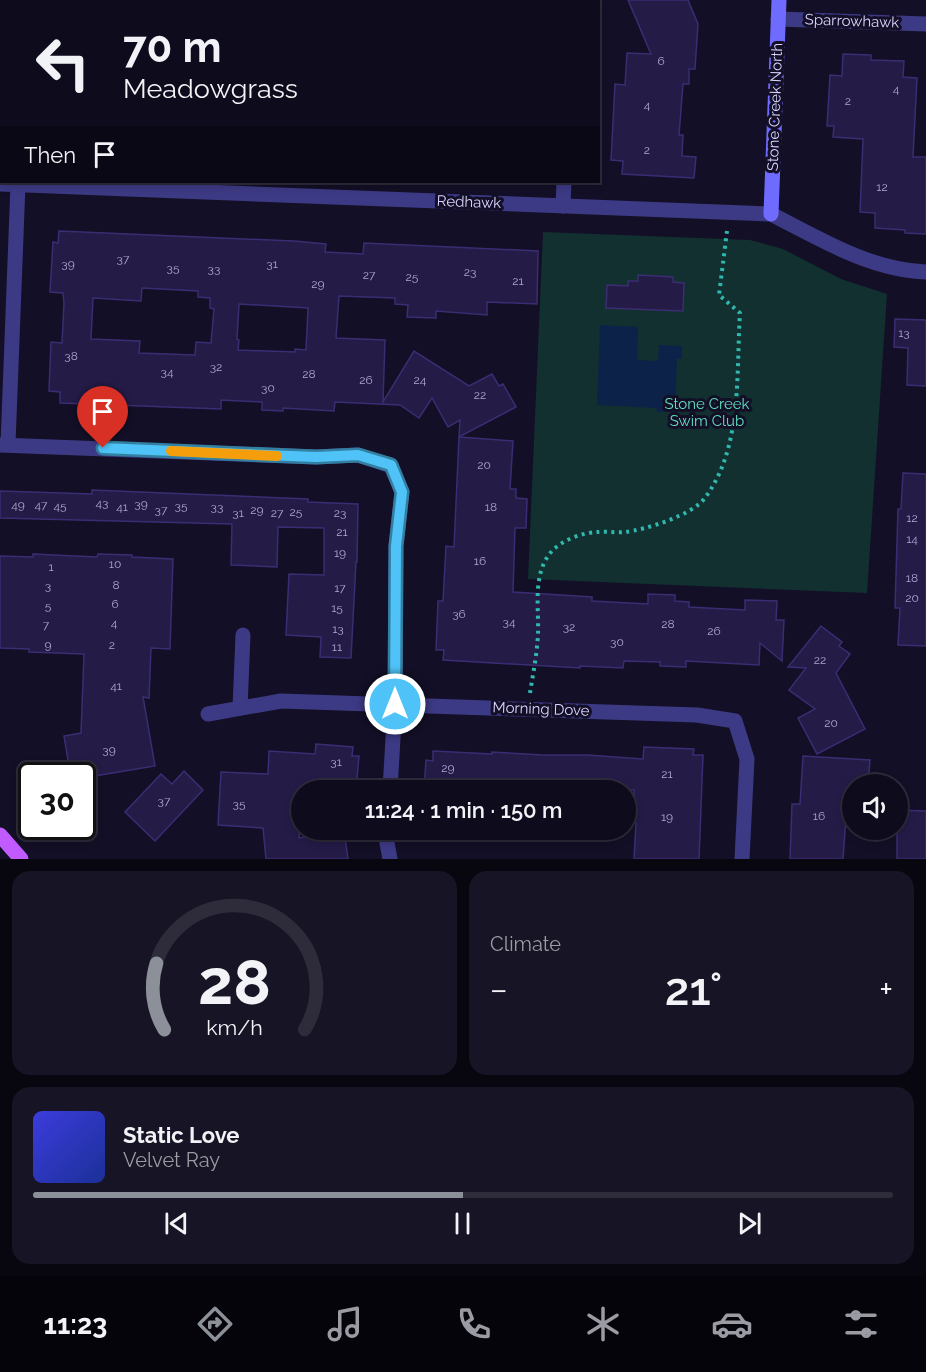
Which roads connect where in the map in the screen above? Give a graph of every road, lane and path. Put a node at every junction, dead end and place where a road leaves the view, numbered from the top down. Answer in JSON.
{"nodes":[{"id":1,"x":779,"y":0,"type":"edge"},
{"id":2,"x":778,"y":19,"type":"junction"},
{"id":3,"x":926,"y":24,"type":"edge"},
{"id":4,"x":564,"y":183,"type":"edge"},
{"id":5,"x":0,"y":184,"type":"edge"},
{"id":6,"x":18,"y":184,"type":"junction"},
{"id":7,"x":301,"y":188,"type":"edge"},
{"id":8,"x":563,"y":206,"type":"junction"},
{"id":9,"x":728,"y":212,"type":"junction"},
{"id":10,"x":771,"y":214,"type":"junction"},
{"id":11,"x":926,"y":272,"type":"edge"},
{"id":12,"x":4,"y":445,"type":"edge"},
{"id":13,"x":243,"y":635,"type":"dead end"},
{"id":14,"x":395,"y":704,"type":"junction"},
{"id":15,"x":240,"y":708,"type":"junction"},
{"id":16,"x":528,"y":709,"type":"junction"},
{"id":17,"x":208,"y":714,"type":"dead end"},
{"id":18,"x":391,"y":780,"type":"edge"},
{"id":19,"x":0,"y":835,"type":"edge"},
{"id":20,"x":387,"y":840,"type":"edge"},
{"id":21,"x":21,"y":859,"type":"edge"},
{"id":22,"x":390,"y":859,"type":"edge"},
{"id":23,"x":742,"y":859,"type":"edge"}],
"edges":[{"from":1,"to":2,"type":"street","name":"Stone Creek North"},
{"from":2,"to":3,"type":"street","name":"Sparrowhawk"},
{"from":2,"to":10,"type":"street","name":"Stone Creek North"},
{"from":4,"to":8,"type":"street"},
{"from":5,"to":6,"type":"street","name":"Redhawk"},
{"from":6,"to":7,"type":"street","name":"Redhawk"},
{"from":6,"to":12,"type":"street"},
{"from":7,"to":8,"type":"street","name":"Redhawk"},
{"from":8,"to":9,"type":"street","name":"Redhawk"},
{"from":9,"to":10,"type":"street","name":"Redhawk"},
{"from":9,"to":16,"type":"path"},
{"from":10,"to":11,"type":"street","name":"Redhawk"},
{"from":12,"to":14,"type":"street"},
{"from":13,"to":15,"type":"street"},
{"from":14,"to":15,"type":"street","name":"Morning Dove"},
{"from":14,"to":16,"type":"street","name":"Morning Dove"},
{"from":14,"to":18,"type":"street"},
{"from":15,"to":17,"type":"street","name":"Morning Dove"},
{"from":16,"to":23,"type":"street","name":"Morning Dove"},
{"from":19,"to":21,"type":"main road"},
{"from":20,"to":22,"type":"street"}]}
